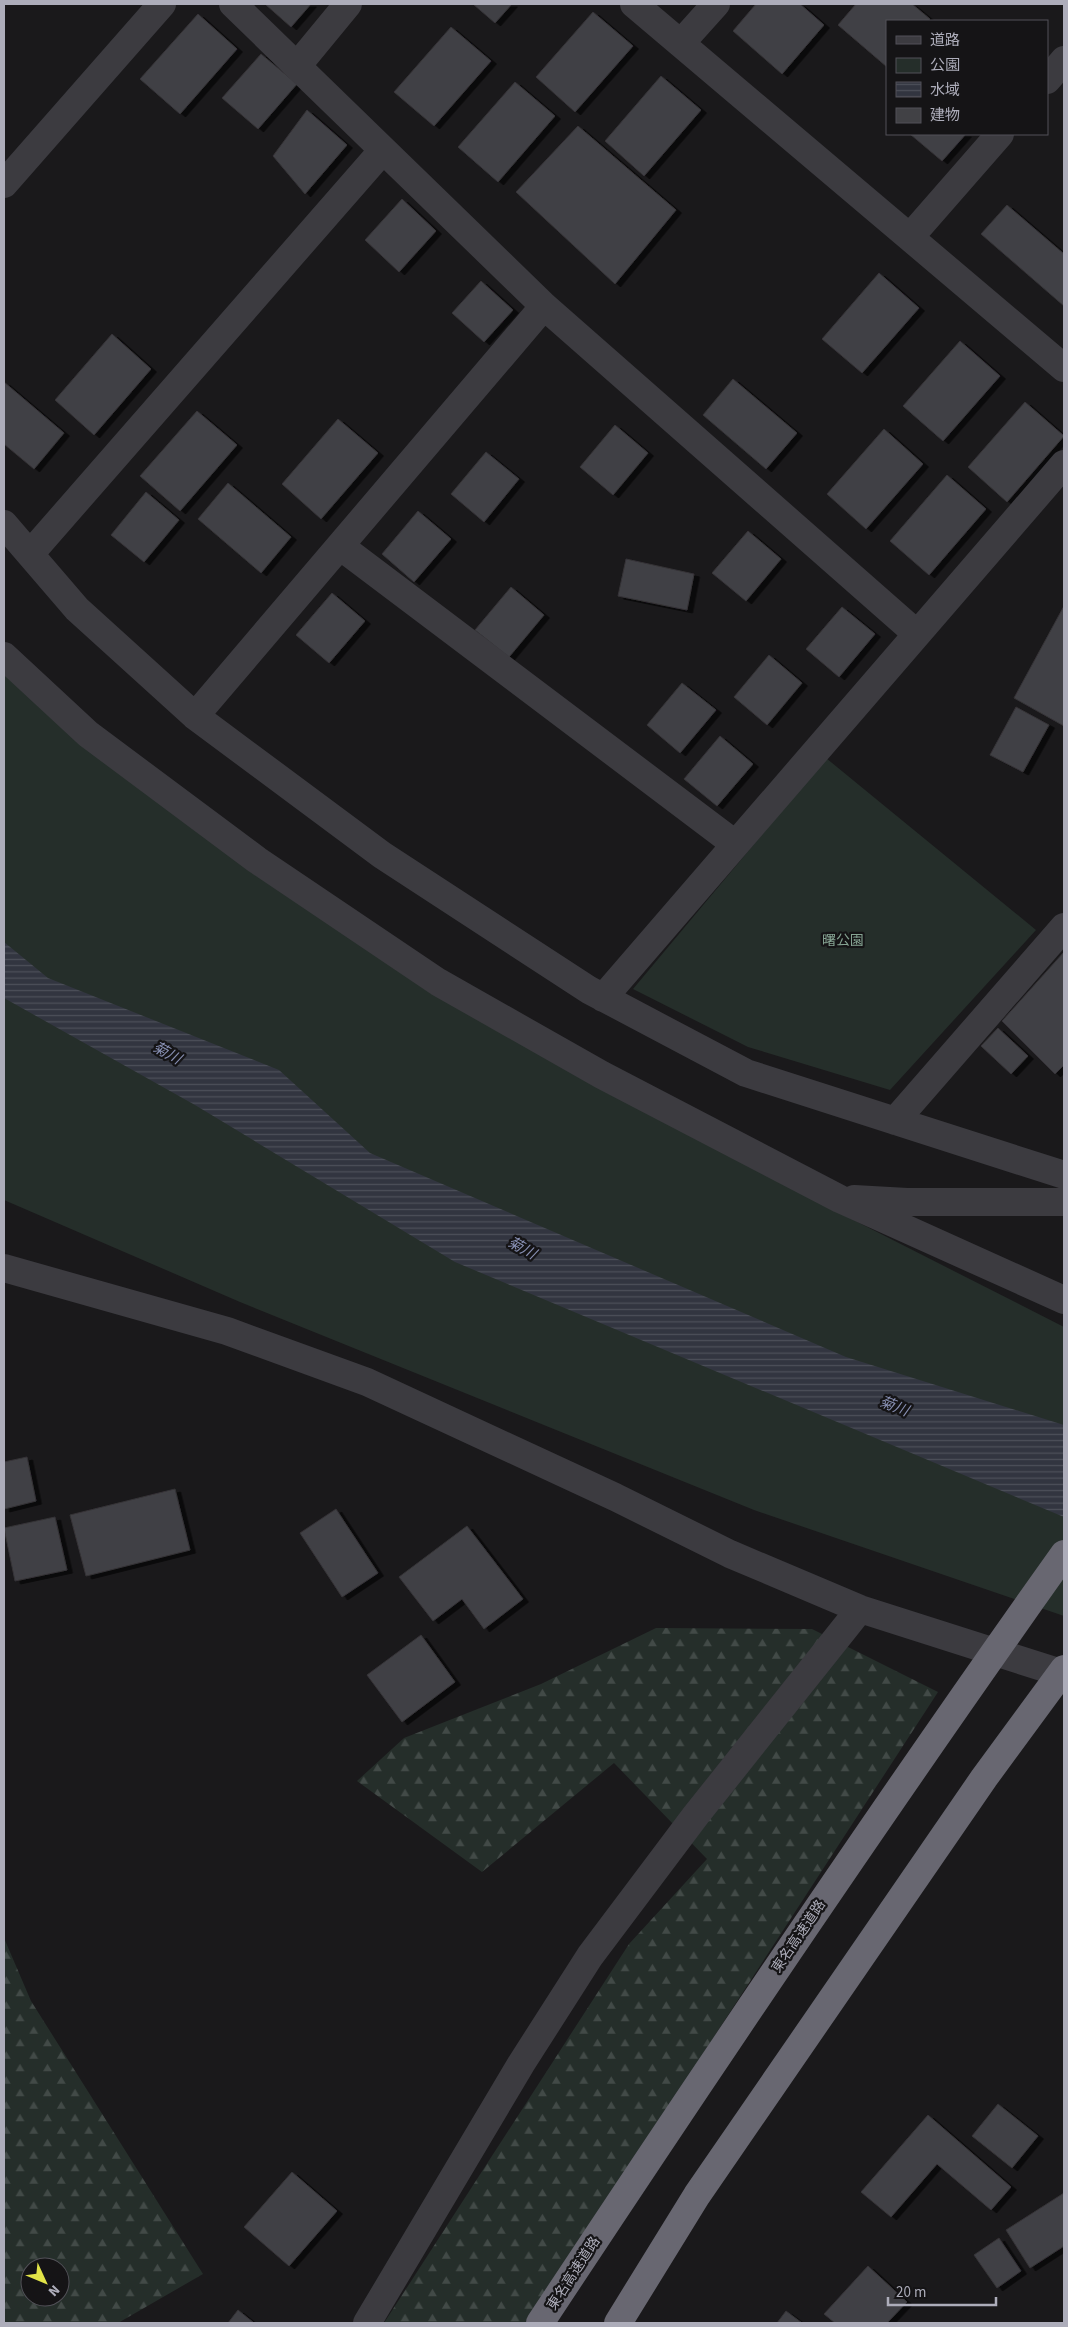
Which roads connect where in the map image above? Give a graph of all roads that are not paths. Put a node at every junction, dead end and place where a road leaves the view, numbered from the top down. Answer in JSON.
{"nodes":[{"id":1,"x":162,"y":4,"type":"edge"},
{"id":2,"x":233,"y":4,"type":"edge"},
{"id":3,"x":348,"y":4,"type":"edge"},
{"id":4,"x":634,"y":4,"type":"edge"},
{"id":5,"x":716,"y":4,"type":"edge"},
{"id":6,"x":680,"y":43,"type":"junction"},
{"id":7,"x":1064,"y":60,"type":"edge"},
{"id":8,"x":296,"y":66,"type":"junction"},
{"id":9,"x":1048,"y":79,"type":"edge"},
{"id":10,"x":999,"y":135,"type":"edge"},
{"id":11,"x":383,"y":150,"type":"junction"},
{"id":12,"x":4,"y":184,"type":"edge"},
{"id":13,"x":910,"y":237,"type":"junction"},
{"id":14,"x":544,"y":306,"type":"junction"},
{"id":15,"x":1064,"y":368,"type":"edge"},
{"id":16,"x":1064,"y":464,"type":"edge"},
{"id":17,"x":4,"y":524,"type":"edge"},
{"id":18,"x":340,"y":546,"type":"junction"},
{"id":19,"x":30,"y":554,"type":"junction"},
{"id":20,"x":917,"y":634,"type":"junction"},
{"id":21,"x":4,"y":656,"type":"edge"},
{"id":22,"x":195,"y":716,"type":"junction"},
{"id":23,"x":735,"y":844,"type":"junction"},
{"id":24,"x":1064,"y":927,"type":"edge"},
{"id":25,"x":603,"y":998,"type":"junction"},
{"id":26,"x":895,"y":1121,"type":"junction"},
{"id":27,"x":1064,"y":1175,"type":"edge"},
{"id":28,"x":840,"y":1199,"type":"junction"},
{"id":29,"x":1064,"y":1202,"type":"edge"},
{"id":30,"x":4,"y":1268,"type":"edge"},
{"id":31,"x":1064,"y":1300,"type":"edge"},
{"id":32,"x":1064,"y":1554,"type":"edge"},
{"id":33,"x":860,"y":1609,"type":"junction"},
{"id":34,"x":1064,"y":1669,"type":"edge"},
{"id":35,"x":1064,"y":1674,"type":"edge"},
{"id":36,"x":368,"y":2323,"type":"edge"},
{"id":37,"x":540,"y":2323,"type":"edge"},
{"id":38,"x":618,"y":2323,"type":"edge"}],
"edges":[{"from":1,"to":12,"type":"street"},
{"from":2,"to":8,"type":"street"},
{"from":3,"to":8,"type":"street"},
{"from":4,"to":6,"type":"street"},
{"from":5,"to":6,"type":"street"},
{"from":6,"to":13,"type":"street"},
{"from":7,"to":9,"type":"street"},
{"from":8,"to":11,"type":"street"},
{"from":10,"to":13,"type":"street"},
{"from":11,"to":14,"type":"street"},
{"from":11,"to":19,"type":"street"},
{"from":13,"to":15,"type":"street"},
{"from":14,"to":18,"type":"street"},
{"from":14,"to":20,"type":"street"},
{"from":16,"to":20,"type":"street"},
{"from":17,"to":19,"type":"street"},
{"from":18,"to":22,"type":"street"},
{"from":18,"to":23,"type":"street"},
{"from":19,"to":22,"type":"street"},
{"from":20,"to":23,"type":"street"},
{"from":21,"to":28,"type":"street"},
{"from":22,"to":25,"type":"street"},
{"from":23,"to":25,"type":"street"},
{"from":24,"to":26,"type":"street"},
{"from":25,"to":26,"type":"street"},
{"from":26,"to":27,"type":"street"},
{"from":28,"to":29,"type":"street"},
{"from":28,"to":31,"type":"street"},
{"from":30,"to":33,"type":"street"},
{"from":32,"to":37,"type":"highway","name":"東名高速道路"},
{"from":33,"to":35,"type":"street"},
{"from":33,"to":36,"type":"street"},
{"from":34,"to":38,"type":"highway"}]}
